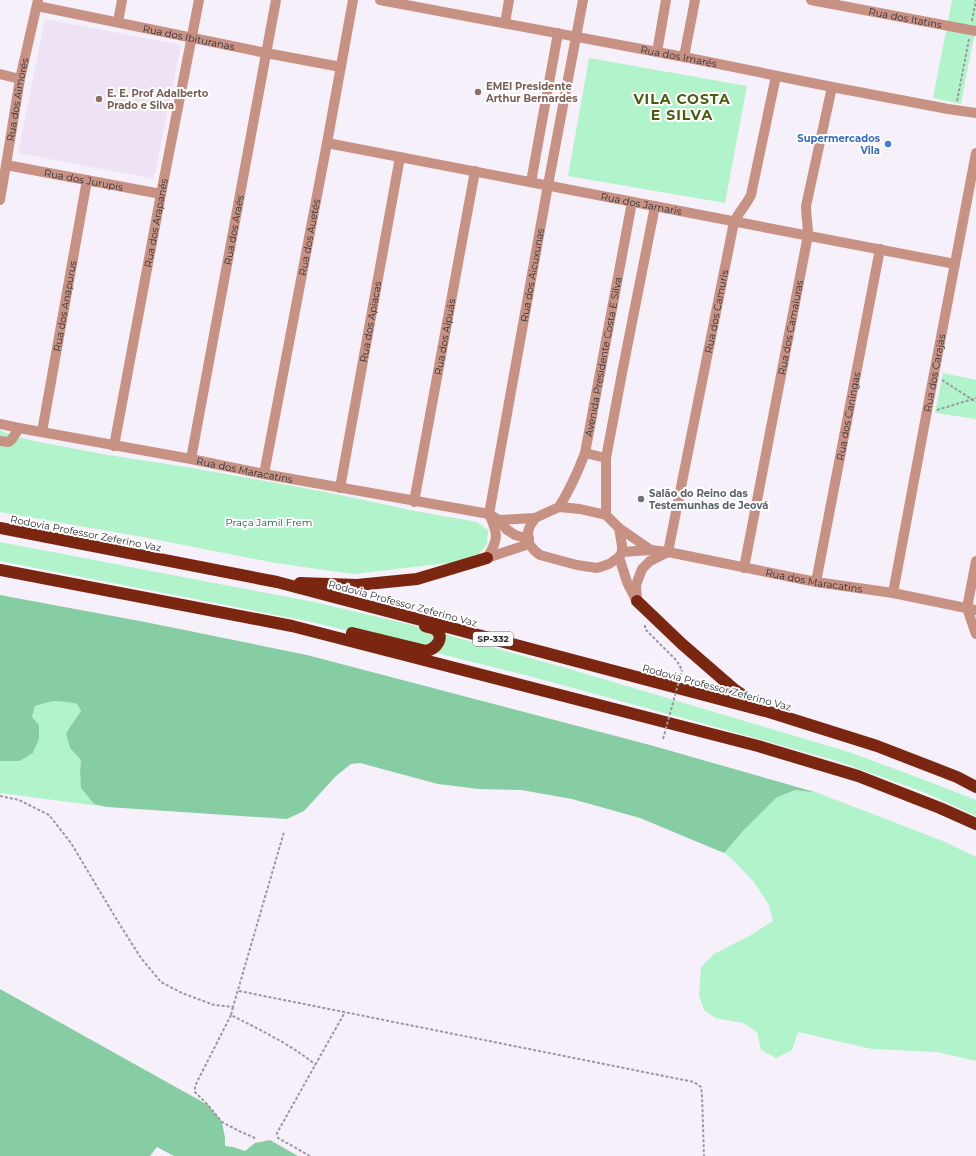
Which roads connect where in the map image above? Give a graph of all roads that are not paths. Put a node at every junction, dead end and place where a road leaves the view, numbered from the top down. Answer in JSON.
{"nodes":[{"id":1,"x":122,"y":0,"type":"edge"},
{"id":2,"x":200,"y":0,"type":"edge"},
{"id":3,"x":276,"y":0,"type":"edge"},
{"id":4,"x":353,"y":0,"type":"edge"},
{"id":5,"x":380,"y":0,"type":"edge"},
{"id":6,"x":510,"y":0,"type":"edge"},
{"id":7,"x":583,"y":0,"type":"edge"},
{"id":8,"x":666,"y":0,"type":"edge"},
{"id":9,"x":695,"y":0,"type":"edge"},
{"id":10,"x":811,"y":0,"type":"edge"},
{"id":11,"x":37,"y":3,"type":"edge"},
{"id":12,"x":427,"y":4,"type":"edge"},
{"id":13,"x":118,"y":22,"type":"junction"},
{"id":14,"x":505,"y":23,"type":"junction"},
{"id":15,"x":973,"y":31,"type":"edge"},
{"id":16,"x":558,"y":33,"type":"junction"},
{"id":17,"x":575,"y":36,"type":"junction"},
{"id":18,"x":192,"y":37,"type":"junction"},
{"id":19,"x":658,"y":52,"type":"junction"},
{"id":20,"x":266,"y":53,"type":"junction"},
{"id":21,"x":684,"y":57,"type":"junction"},
{"id":22,"x":341,"y":67,"type":"junction"},
{"id":23,"x":0,"y":74,"type":"edge"},
{"id":24,"x":776,"y":76,"type":"junction"},
{"id":25,"x":20,"y":79,"type":"junction"},
{"id":26,"x":832,"y":87,"type":"junction"},
{"id":27,"x":976,"y":113,"type":"edge"},
{"id":28,"x":327,"y":143,"type":"junction"},
{"id":29,"x":976,"y":153,"type":"edge"},
{"id":30,"x":400,"y":157,"type":"junction"},
{"id":31,"x":6,"y":165,"type":"junction"},
{"id":32,"x":475,"y":171,"type":"junction"},
{"id":33,"x":87,"y":180,"type":"junction"},
{"id":34,"x":531,"y":182,"type":"junction"},
{"id":35,"x":548,"y":185,"type":"junction"},
{"id":36,"x":972,"y":192,"type":"edge"},
{"id":37,"x":161,"y":194,"type":"junction"},
{"id":38,"x":0,"y":200,"type":"edge"},
{"id":39,"x":632,"y":202,"type":"junction"},
{"id":40,"x":655,"y":206,"type":"junction"},
{"id":41,"x":734,"y":222,"type":"junction"},
{"id":42,"x":808,"y":236,"type":"junction"},
{"id":43,"x":880,"y":249,"type":"junction"},
{"id":44,"x":955,"y":264,"type":"junction"},
{"id":45,"x":0,"y":424,"type":"edge"},
{"id":46,"x":19,"y":428,"type":"junction"},
{"id":47,"x":42,"y":432,"type":"junction"},
{"id":48,"x":0,"y":441,"type":"edge"},
{"id":49,"x":114,"y":446,"type":"junction"},
{"id":50,"x":585,"y":453,"type":"junction"},
{"id":51,"x":606,"y":458,"type":"junction"},
{"id":52,"x":191,"y":459,"type":"junction"},
{"id":53,"x":264,"y":474,"type":"junction"},
{"id":54,"x":340,"y":488,"type":"junction"},
{"id":55,"x":414,"y":502,"type":"junction"},
{"id":56,"x":559,"y":507,"type":"junction"},
{"id":57,"x":489,"y":514,"type":"junction"},
{"id":58,"x":606,"y":516,"type":"junction"},
{"id":59,"x":535,"y":518,"type":"junction"},
{"id":60,"x":499,"y":520,"type":"junction"},
{"id":61,"x":0,"y":528,"type":"edge"},
{"id":62,"x":619,"y":528,"type":"junction"},
{"id":63,"x":529,"y":542,"type":"junction"},
{"id":64,"x":80,"y":544,"type":"junction"},
{"id":65,"x":651,"y":550,"type":"junction"},
{"id":66,"x":668,"y":552,"type":"junction"},
{"id":67,"x":620,"y":555,"type":"junction"},
{"id":68,"x":487,"y":558,"type":"junction"},
{"id":69,"x":976,"y":561,"type":"edge"},
{"id":70,"x":744,"y":568,"type":"junction"},
{"id":71,"x":0,"y":570,"type":"edge"},
{"id":72,"x":277,"y":582,"type":"junction"},
{"id":73,"x":816,"y":582,"type":"junction"},
{"id":74,"x":103,"y":590,"type":"junction"},
{"id":75,"x":893,"y":593,"type":"junction"},
{"id":76,"x":641,"y":605,"type":"junction"},
{"id":77,"x":971,"y":609,"type":"edge"},
{"id":78,"x":976,"y":634,"type":"edge"},
{"id":79,"x":769,"y":712,"type":"junction"},
{"id":80,"x":976,"y":787,"type":"edge"},
{"id":81,"x":976,"y":824,"type":"edge"}],
"edges":[{"from":1,"to":13,"type":"street"},
{"from":2,"to":18,"type":"street","name":"Rua dos Arapanés"},
{"from":3,"to":20,"type":"street","name":"Rua dos Araés"},
{"from":4,"to":22,"type":"street","name":"Rua dos Auetés"},
{"from":5,"to":12,"type":"street","name":"Rua dos Imarés"},
{"from":6,"to":14,"type":"street"},
{"from":7,"to":17,"type":"street","name":"Rua dos Aicuxunas"},
{"from":8,"to":19,"type":"street"},
{"from":9,"to":21,"type":"street"},
{"from":10,"to":15,"type":"street","name":"Rua dos Itatins"},
{"from":11,"to":13,"type":"street","name":"Rua dos Ibituranas"},
{"from":11,"to":25,"type":"street","name":"Rua dos Aimorés"},
{"from":12,"to":14,"type":"street","name":"Rua dos Imarés"},
{"from":13,"to":18,"type":"street","name":"Rua dos Ibituranas"},
{"from":14,"to":16,"type":"street","name":"Rua dos Imarés"},
{"from":16,"to":17,"type":"street","name":"Rua dos Imarés"},
{"from":16,"to":34,"type":"street"},
{"from":17,"to":19,"type":"street","name":"Rua dos Imarés"},
{"from":17,"to":35,"type":"street","name":"Rua dos Aicuxunas"},
{"from":18,"to":20,"type":"street","name":"Rua dos Ibituranas"},
{"from":18,"to":37,"type":"street","name":"Rua dos Arapanés"},
{"from":19,"to":21,"type":"street","name":"Rua dos Imarés"},
{"from":20,"to":22,"type":"street","name":"Rua dos Ibituranas"},
{"from":20,"to":52,"type":"street","name":"Rua dos Araés"},
{"from":21,"to":24,"type":"street","name":"Rua dos Imarés"},
{"from":22,"to":28,"type":"street","name":"Rua dos Auetés"},
{"from":23,"to":25,"type":"street"},
{"from":24,"to":26,"type":"street","name":"Rua dos Imarés"},
{"from":24,"to":41,"type":"street","name":"Rua dos Camuris"},
{"from":25,"to":31,"type":"street","name":"Rua dos Aimorés"},
{"from":26,"to":27,"type":"street","name":"Rua dos Imarés"},
{"from":26,"to":42,"type":"street","name":"Rua dos Camaiuras"},
{"from":28,"to":30,"type":"street","name":"Rua dos Jamaris"},
{"from":28,"to":53,"type":"street","name":"Rua dos Auetés"},
{"from":29,"to":36,"type":"street","name":"Rua dos Carajás"},
{"from":30,"to":32,"type":"street","name":"Rua dos Jamaris"},
{"from":30,"to":54,"type":"street","name":"Rua dos Apiacas"},
{"from":31,"to":33,"type":"street","name":"Rua dos Jurupis"},
{"from":31,"to":38,"type":"street","name":"Rua dos Aimorés"},
{"from":32,"to":34,"type":"street","name":"Rua dos Jamaris"},
{"from":32,"to":55,"type":"street","name":"Rua dos Aipuás"},
{"from":33,"to":37,"type":"street","name":"Rua dos Jurupis"},
{"from":33,"to":47,"type":"street","name":"Rua dos Anapurus"},
{"from":34,"to":35,"type":"street","name":"Rua dos Jamaris"},
{"from":35,"to":39,"type":"street","name":"Rua dos Jamaris"},
{"from":35,"to":57,"type":"street","name":"Rua dos Aicuxunas"},
{"from":36,"to":44,"type":"street","name":"Rua dos Carajás"},
{"from":37,"to":49,"type":"street","name":"Rua dos Arapanés"},
{"from":39,"to":40,"type":"street","name":"Rua dos Jamaris"},
{"from":39,"to":50,"type":"street","name":"Avenida Presidente Costa E Silva"},
{"from":40,"to":41,"type":"street","name":"Rua dos Jamaris"},
{"from":40,"to":51,"type":"street"},
{"from":41,"to":42,"type":"street","name":"Rua dos Jamaris"},
{"from":41,"to":66,"type":"street","name":"Rua dos Camuris"},
{"from":42,"to":43,"type":"street","name":"Rua dos Jamaris"},
{"from":42,"to":70,"type":"street","name":"Rua dos Camaiuras"},
{"from":43,"to":44,"type":"street","name":"Rua dos Jamaris"},
{"from":43,"to":73,"type":"street","name":"Rua dos Caningas"},
{"from":44,"to":75,"type":"street","name":"Rua dos Carajás"},
{"from":45,"to":46,"type":"street","name":"Rua dos Maracatins"},
{"from":46,"to":47,"type":"street","name":"Rua dos Maracatins"},
{"from":46,"to":48,"type":"street"},
{"from":47,"to":49,"type":"street","name":"Rua dos Maracatins"},
{"from":49,"to":52,"type":"street","name":"Rua dos Maracatins"},
{"from":50,"to":51,"type":"street"},
{"from":50,"to":56,"type":"street","name":"Avenida Presidente Costa E Silva"},
{"from":51,"to":58,"type":"street"},
{"from":52,"to":53,"type":"street","name":"Rua dos Maracatins"},
{"from":53,"to":54,"type":"street","name":"Rua dos Maracatins"},
{"from":54,"to":55,"type":"street","name":"Rua dos Maracatins"},
{"from":55,"to":57,"type":"street","name":"Rua dos Maracatins"},
{"from":56,"to":58,"type":"street"},
{"from":56,"to":59,"type":"street"},
{"from":57,"to":60,"type":"street","name":"Rua dos Maracatins"},
{"from":57,"to":68,"type":"street"},
{"from":58,"to":62,"type":"street"},
{"from":59,"to":60,"type":"street"},
{"from":59,"to":63,"type":"street"},
{"from":60,"to":63,"type":"street","name":"Rua dos Maracatins"},
{"from":61,"to":64,"type":"highway","name":"Rodovia Professor Zeferino Vaz","number":"SP-332"},
{"from":62,"to":65,"type":"street","name":"Rua dos Maracatins"},
{"from":62,"to":67,"type":"street"},
{"from":63,"to":67,"type":"street"},
{"from":63,"to":68,"type":"street"},
{"from":64,"to":72,"type":"highway","name":"Rodovia Professor Zeferino Vaz","number":"SP-332"},
{"from":64,"to":74,"type":"highway"},
{"from":65,"to":66,"type":"street","name":"Rua dos Maracatins"},
{"from":65,"to":67,"type":"street","name":"Rua dos Maracatins"},
{"from":66,"to":70,"type":"street","name":"Rua dos Maracatins"},
{"from":66,"to":76,"type":"street"},
{"from":67,"to":76,"type":"street"},
{"from":68,"to":72,"type":"highway"},
{"from":69,"to":77,"type":"street"},
{"from":70,"to":73,"type":"street","name":"Rua dos Maracatins"},
{"from":71,"to":74,"type":"highway"},
{"from":72,"to":79,"type":"highway","name":"Rodovia Professor Zeferino Vaz","number":"SP-332"},
{"from":73,"to":75,"type":"street","name":"Rua dos Maracatins"},
{"from":74,"to":81,"type":"highway"},
{"from":75,"to":77,"type":"street","name":"Rua dos Maracatins"},
{"from":76,"to":79,"type":"highway"},
{"from":77,"to":78,"type":"street"},
{"from":79,"to":80,"type":"highway","name":"Rodovia Professor Zeferino Vaz","number":"SP-332"}]}
